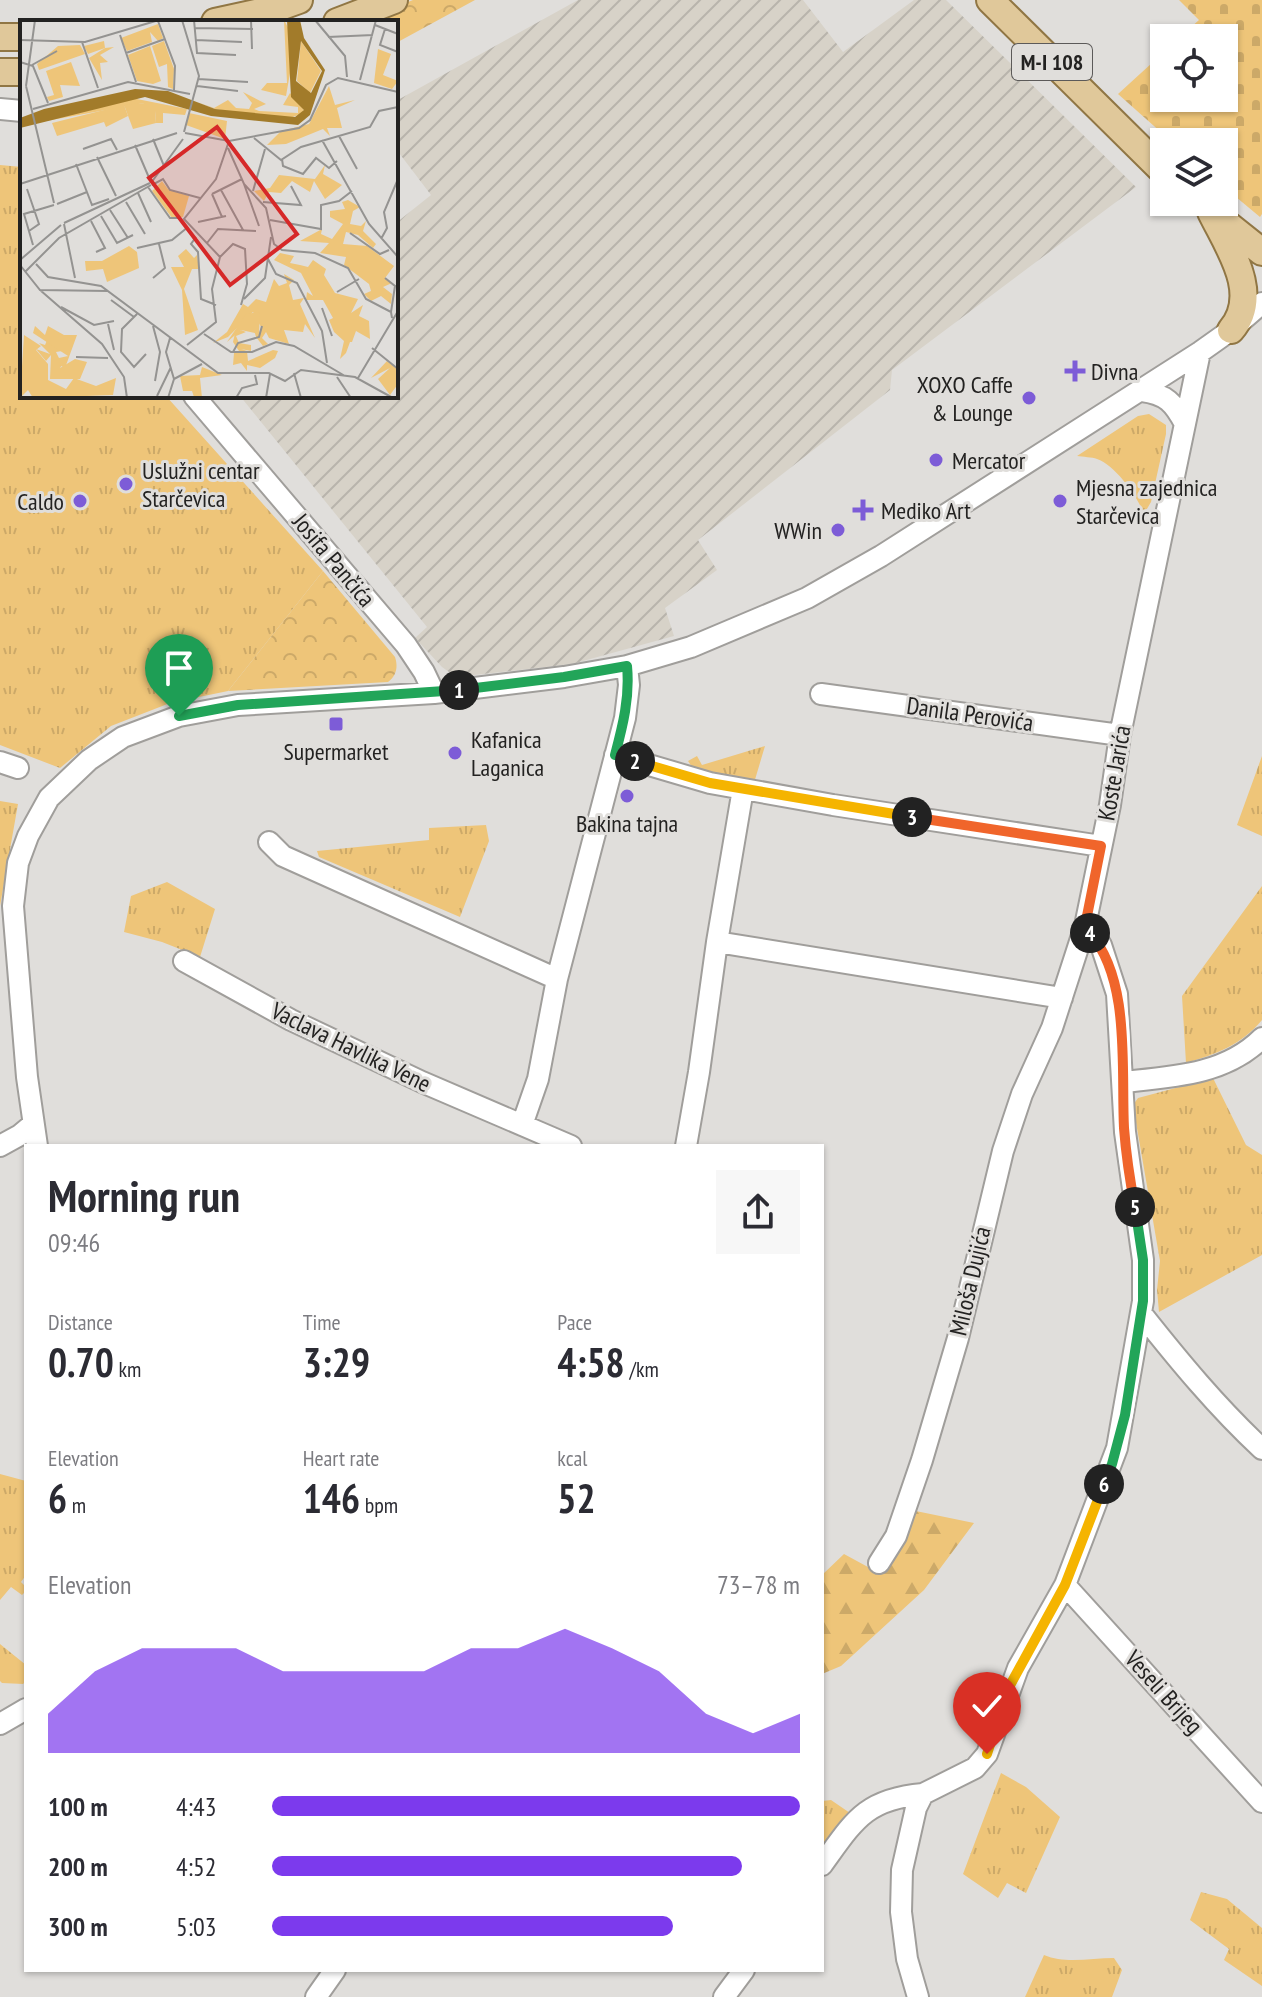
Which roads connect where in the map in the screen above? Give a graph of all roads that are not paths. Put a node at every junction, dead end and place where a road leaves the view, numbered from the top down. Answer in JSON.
{"nodes":[{"id":1,"x":299,"y":0,"type":"edge"},
{"id":2,"x":394,"y":0,"type":"edge"},
{"id":3,"x":990,"y":0,"type":"edge"},
{"id":4,"x":275,"y":4,"type":"edge"},
{"id":5,"x":222,"y":20,"type":"edge"},
{"id":6,"x":342,"y":20,"type":"edge"},
{"id":7,"x":0,"y":109,"type":"edge"},
{"id":8,"x":20,"y":111,"type":"edge"},
{"id":9,"x":1150,"y":158,"type":"edge"},
{"id":10,"x":1210,"y":216,"type":"edge"},
{"id":11,"x":1216,"y":216,"type":"edge"},
{"id":12,"x":1262,"y":252,"type":"edge"},
{"id":13,"x":1262,"y":303,"type":"edge"},
{"id":14,"x":1231,"y":330,"type":"junction"},
{"id":15,"x":1200,"y":352,"type":"junction"},
{"id":16,"x":1142,"y":391,"type":"junction"},
{"id":17,"x":196,"y":398,"type":"edge"},
{"id":18,"x":1185,"y":424,"type":"junction"},
{"id":19,"x":627,"y":666,"type":"junction"},
{"id":20,"x":434,"y":693,"type":"junction"},
{"id":21,"x":821,"y":694,"type":"dead end"},
{"id":22,"x":1120,"y":735,"type":"junction"},
{"id":23,"x":615,"y":755,"type":"junction"},
{"id":24,"x":743,"y":789,"type":"junction"},
{"id":25,"x":269,"y":842,"type":"dead end"},
{"id":26,"x":1101,"y":846,"type":"junction"},
{"id":27,"x":1085,"y":926,"type":"junction"},
{"id":28,"x":8,"y":936,"type":"edge"},
{"id":29,"x":717,"y":942,"type":"junction"},
{"id":30,"x":184,"y":961,"type":"dead end"},
{"id":31,"x":557,"y":979,"type":"junction"},
{"id":32,"x":1062,"y":998,"type":"junction"},
{"id":33,"x":1262,"y":1038,"type":"edge"},
{"id":34,"x":1123,"y":1082,"type":"junction"},
{"id":35,"x":32,"y":1125,"type":"junction"},
{"id":36,"x":522,"y":1125,"type":"junction"},
{"id":37,"x":37,"y":1144,"type":"edge"},
{"id":38,"x":566,"y":1144,"type":"edge"},
{"id":39,"x":686,"y":1144,"type":"edge"},
{"id":40,"x":0,"y":1146,"type":"edge"},
{"id":41,"x":1141,"y":1313,"type":"junction"},
{"id":42,"x":1262,"y":1449,"type":"edge"},
{"id":43,"x":879,"y":1563,"type":"dead end"},
{"id":44,"x":1065,"y":1585,"type":"junction"},
{"id":45,"x":24,"y":1710,"type":"edge"},
{"id":46,"x":0,"y":1724,"type":"edge"},
{"id":47,"x":923,"y":1794,"type":"junction"},
{"id":48,"x":1262,"y":1802,"type":"edge"},
{"id":49,"x":824,"y":1863,"type":"edge"},
{"id":50,"x":334,"y":1972,"type":"edge"},
{"id":51,"x":743,"y":1972,"type":"edge"},
{"id":52,"x":316,"y":1997,"type":"edge"},
{"id":53,"x":724,"y":1997,"type":"edge"},
{"id":54,"x":918,"y":1997,"type":"edge"}],
"edges":[{"from":1,"to":4,"type":"main road"},
{"from":2,"to":6,"type":"main road"},
{"from":3,"to":9,"type":"main road","number":"M-I 108"},
{"from":4,"to":5,"type":"main road"},
{"from":7,"to":8,"type":"street"},
{"from":10,"to":14,"type":"main road"},
{"from":11,"to":12,"type":"main road"},
{"from":13,"to":14,"type":"street"},
{"from":14,"to":15,"type":"street"},
{"from":15,"to":16,"type":"street"},
{"from":15,"to":18,"type":"street","name":"Koste Jarića"},
{"from":16,"to":18,"type":"street"},
{"from":16,"to":19,"type":"street"},
{"from":17,"to":20,"type":"street","name":"Josifa Pančića"},
{"from":18,"to":22,"type":"street","name":"Koste Jarića"},
{"from":19,"to":20,"type":"street"},
{"from":19,"to":23,"type":"street"},
{"from":20,"to":28,"type":"street"},
{"from":21,"to":22,"type":"street","name":"Danila Perovića"},
{"from":22,"to":26,"type":"street","name":"Koste Jarića"},
{"from":23,"to":24,"type":"street"},
{"from":23,"to":31,"type":"street"},
{"from":24,"to":26,"type":"street"},
{"from":24,"to":29,"type":"street"},
{"from":25,"to":31,"type":"street"},
{"from":26,"to":27,"type":"street","name":"Koste Jarića"},
{"from":27,"to":32,"type":"street","name":"Miloša Dujića"},
{"from":27,"to":34,"type":"street"},
{"from":28,"to":35,"type":"street"},
{"from":29,"to":32,"type":"street"},
{"from":29,"to":39,"type":"street"},
{"from":30,"to":36,"type":"street","name":"Vaclava Havlika Vene"},
{"from":31,"to":36,"type":"street"},
{"from":32,"to":43,"type":"street","name":"Miloša Dujića"},
{"from":33,"to":34,"type":"street"},
{"from":34,"to":41,"type":"street"},
{"from":35,"to":37,"type":"street"},
{"from":35,"to":40,"type":"street"},
{"from":36,"to":38,"type":"street","name":"Vaclava Havlika Vene"},
{"from":41,"to":42,"type":"street"},
{"from":41,"to":44,"type":"street"},
{"from":44,"to":47,"type":"street"},
{"from":44,"to":48,"type":"street","name":"Veseli Brijeg"},
{"from":45,"to":46,"type":"street"},
{"from":47,"to":49,"type":"street"},
{"from":47,"to":54,"type":"street"},
{"from":50,"to":52,"type":"street"},
{"from":51,"to":53,"type":"street"}]}
